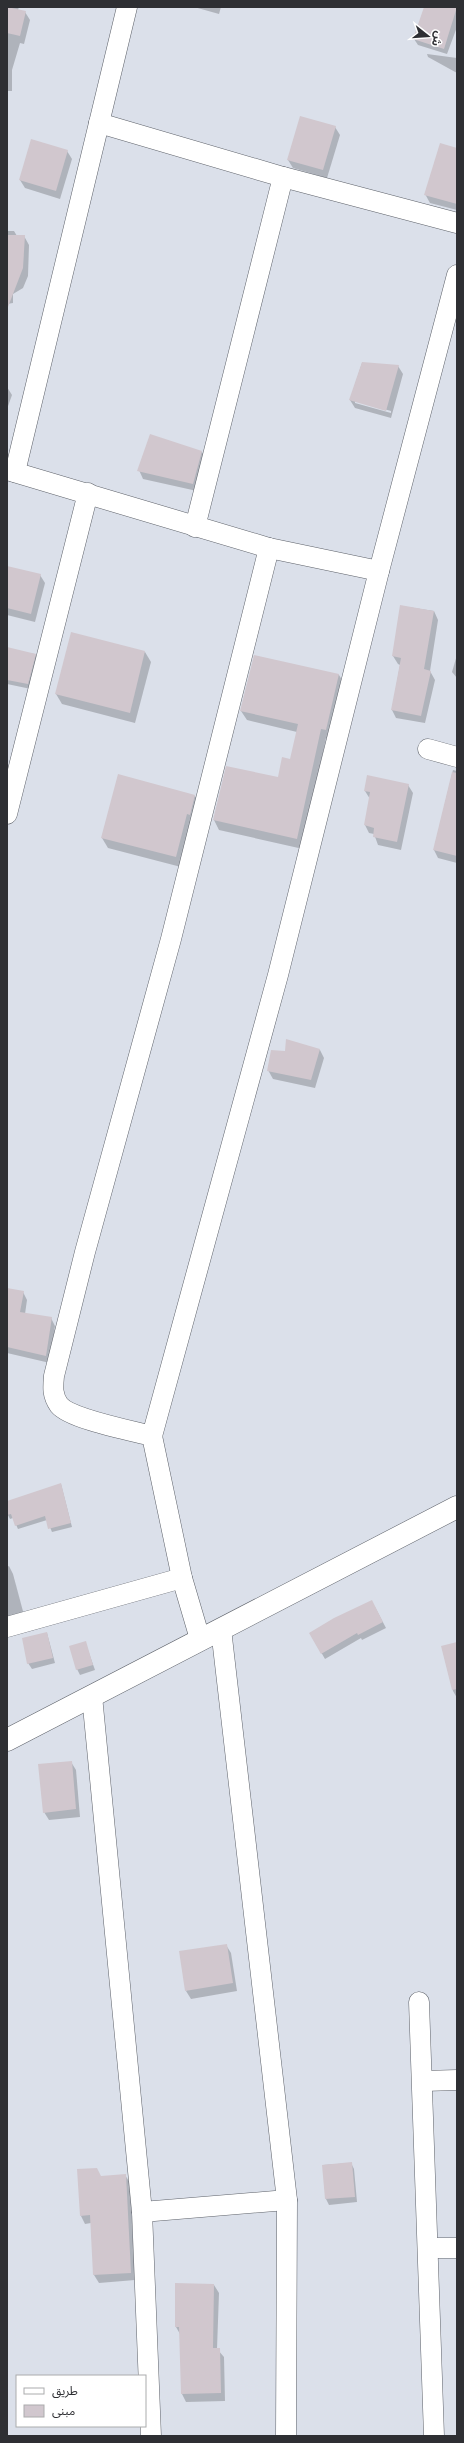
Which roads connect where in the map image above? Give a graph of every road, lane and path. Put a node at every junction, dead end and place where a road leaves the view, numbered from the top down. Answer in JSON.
{"nodes":[{"id":1,"x":127,"y":7,"type":"edge"},
{"id":2,"x":99,"y":123,"type":"junction"},
{"id":3,"x":283,"y":177,"type":"junction"},
{"id":4,"x":457,"y":223,"type":"edge"},
{"id":5,"x":457,"y":275,"type":"edge"},
{"id":6,"x":11,"y":471,"type":"edge"},
{"id":7,"x":88,"y":493,"type":"junction"},
{"id":8,"x":195,"y":527,"type":"junction"},
{"id":9,"x":269,"y":548,"type":"junction"},
{"id":10,"x":379,"y":571,"type":"junction"},
{"id":11,"x":428,"y":749,"type":"dead end"},
{"id":12,"x":457,"y":757,"type":"edge"},
{"id":13,"x":7,"y":814,"type":"edge"},
{"id":14,"x":152,"y":1436,"type":"junction"},
{"id":15,"x":457,"y":1507,"type":"edge"},
{"id":16,"x":182,"y":1578,"type":"junction"},
{"id":17,"x":7,"y":1627,"type":"edge"},
{"id":18,"x":221,"y":1629,"type":"junction"},
{"id":19,"x":200,"y":1640,"type":"junction"},
{"id":20,"x":92,"y":1696,"type":"junction"},
{"id":21,"x":7,"y":1740,"type":"edge"},
{"id":22,"x":419,"y":2002,"type":"dead end"},
{"id":23,"x":457,"y":2080,"type":"edge"},
{"id":24,"x":424,"y":2081,"type":"junction"},
{"id":25,"x":287,"y":2200,"type":"junction"},
{"id":26,"x":142,"y":2212,"type":"junction"},
{"id":27,"x":428,"y":2248,"type":"junction"},
{"id":28,"x":457,"y":2248,"type":"edge"},
{"id":29,"x":151,"y":2436,"type":"edge"},
{"id":30,"x":286,"y":2436,"type":"edge"},
{"id":31,"x":434,"y":2436,"type":"edge"}],
"edges":[{"from":1,"to":2,"type":"street"},
{"from":2,"to":3,"type":"street"},
{"from":2,"to":6,"type":"street"},
{"from":3,"to":4,"type":"street"},
{"from":3,"to":8,"type":"street"},
{"from":5,"to":10,"type":"street"},
{"from":6,"to":7,"type":"street"},
{"from":7,"to":8,"type":"street"},
{"from":7,"to":13,"type":"street"},
{"from":8,"to":9,"type":"street"},
{"from":9,"to":10,"type":"street"},
{"from":9,"to":14,"type":"street"},
{"from":10,"to":14,"type":"street"},
{"from":11,"to":12,"type":"street"},
{"from":14,"to":16,"type":"street"},
{"from":15,"to":18,"type":"main road"},
{"from":16,"to":17,"type":"street"},
{"from":16,"to":19,"type":"street"},
{"from":18,"to":19,"type":"main road"},
{"from":18,"to":25,"type":"street"},
{"from":19,"to":20,"type":"main road"},
{"from":20,"to":21,"type":"main road"},
{"from":20,"to":26,"type":"street"},
{"from":22,"to":24,"type":"street"},
{"from":23,"to":24,"type":"street"},
{"from":24,"to":27,"type":"street"},
{"from":25,"to":26,"type":"street"},
{"from":25,"to":30,"type":"street"},
{"from":26,"to":29,"type":"street"},
{"from":27,"to":28,"type":"street"},
{"from":27,"to":31,"type":"street"}]}
